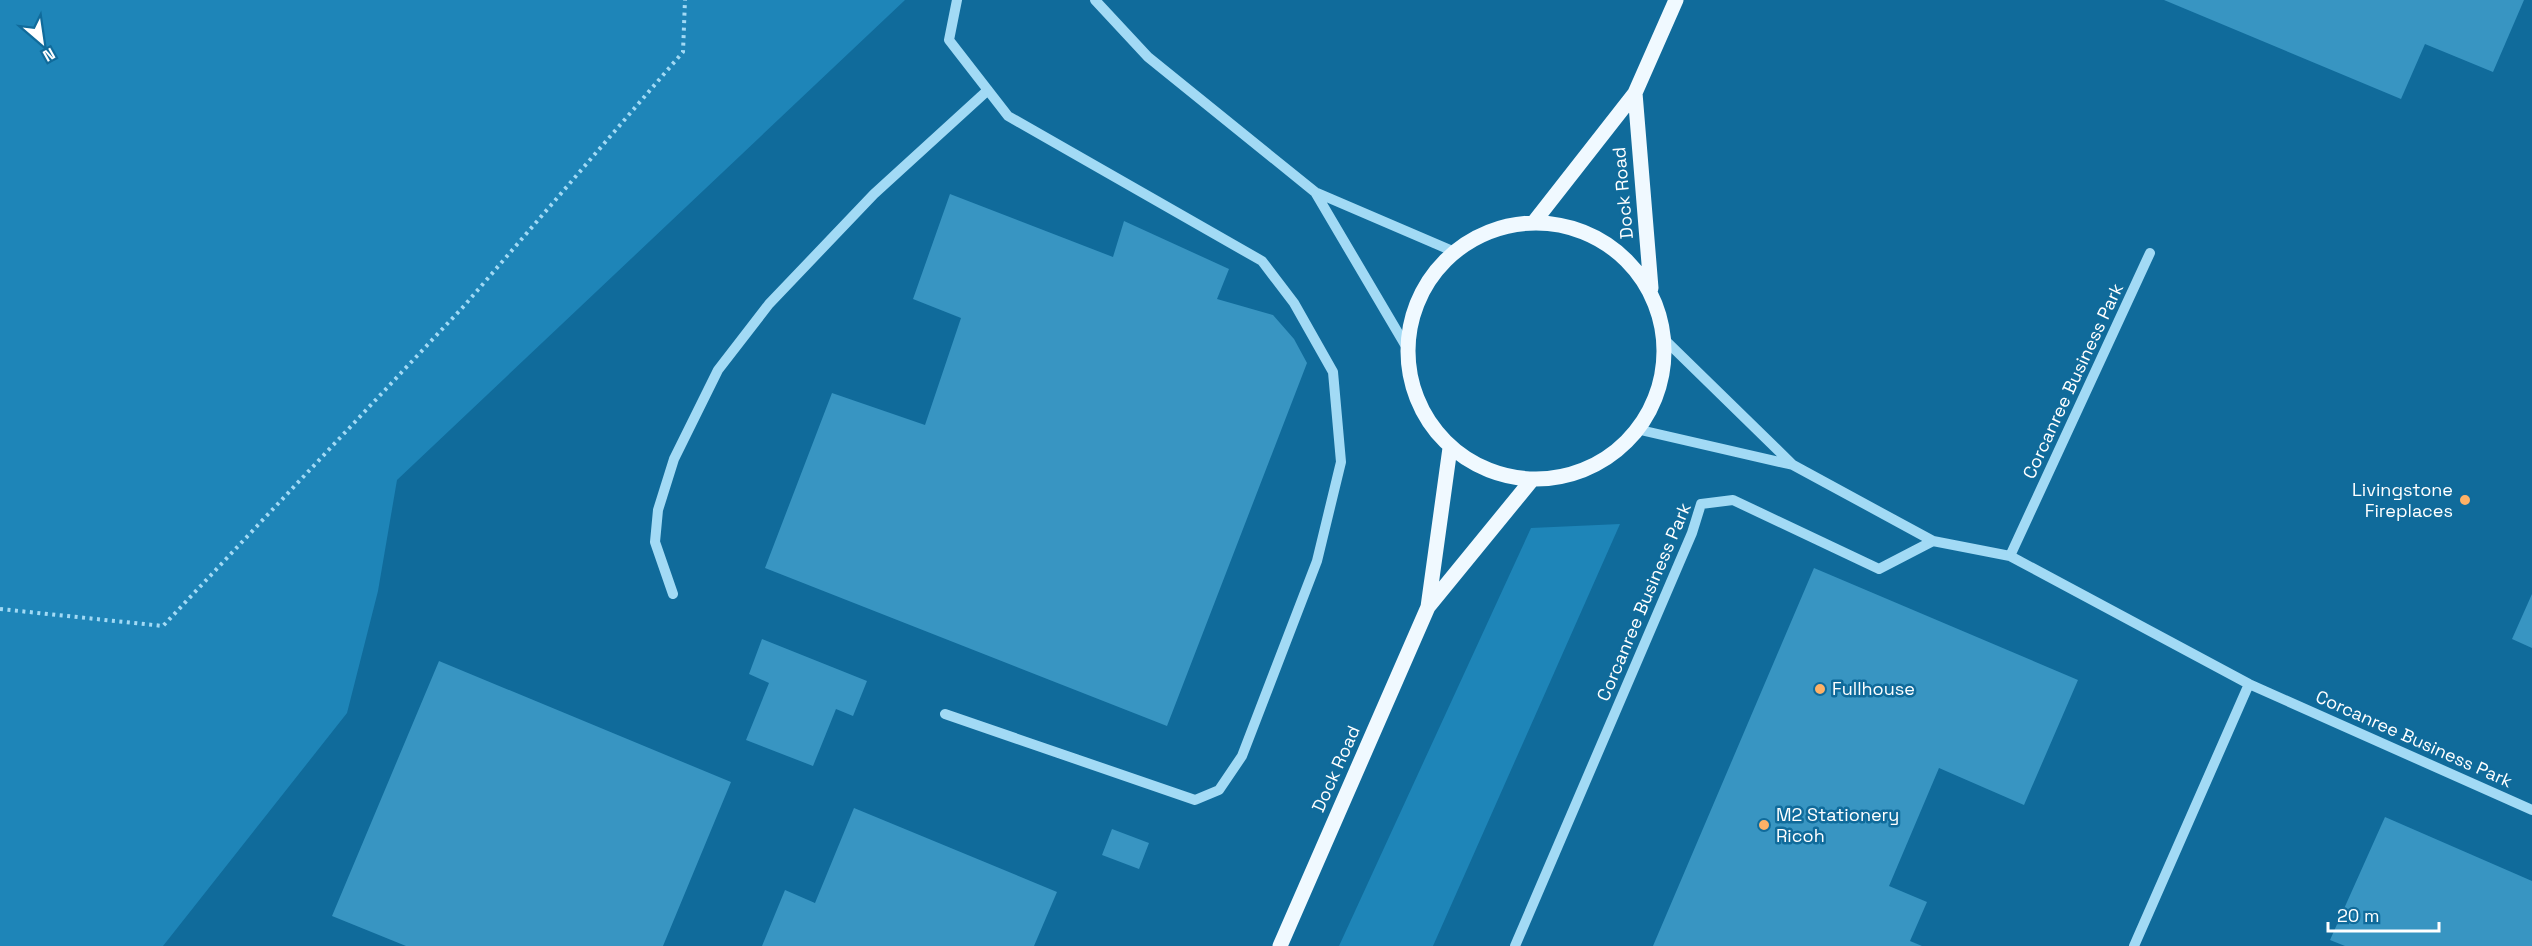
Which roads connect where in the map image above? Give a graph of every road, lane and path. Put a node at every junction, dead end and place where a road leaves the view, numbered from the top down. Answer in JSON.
{"nodes":[{"id":1,"x":685,"y":0,"type":"edge"},
{"id":2,"x":957,"y":0,"type":"edge"},
{"id":3,"x":1095,"y":0,"type":"edge"},
{"id":4,"x":1676,"y":0,"type":"edge"},
{"id":5,"x":988,"y":90,"type":"junction"},
{"id":6,"x":1635,"y":93,"type":"junction"},
{"id":7,"x":1315,"y":192,"type":"junction"},
{"id":8,"x":1534,"y":222,"type":"junction"},
{"id":9,"x":1455,"y":252,"type":"junction"},
{"id":10,"x":2150,"y":253,"type":"dead end"},
{"id":11,"x":1651,"y":290,"type":"junction"},
{"id":12,"x":1664,"y":339,"type":"junction"},
{"id":13,"x":1407,"y":348,"type":"junction"},
{"id":14,"x":1636,"y":429,"type":"junction"},
{"id":15,"x":1450,"y":448,"type":"junction"},
{"id":16,"x":1793,"y":465,"type":"junction"},
{"id":17,"x":1531,"y":481,"type":"junction"},
{"id":18,"x":1933,"y":541,"type":"junction"},
{"id":19,"x":2010,"y":556,"type":"junction"},
{"id":20,"x":673,"y":594,"type":"dead end"},
{"id":21,"x":1428,"y":607,"type":"junction"},
{"id":22,"x":0,"y":609,"type":"edge"},
{"id":23,"x":2249,"y":684,"type":"junction"},
{"id":24,"x":945,"y":714,"type":"dead end"},
{"id":25,"x":2532,"y":810,"type":"edge"},
{"id":26,"x":1280,"y":946,"type":"edge"},
{"id":27,"x":1515,"y":946,"type":"edge"},
{"id":28,"x":2134,"y":946,"type":"edge"}],
"edges":[{"from":1,"to":22,"type":"path"},
{"from":2,"to":5,"type":"street"},
{"from":3,"to":7,"type":"street"},
{"from":4,"to":6,"type":"main road","name":"Dock Road"},
{"from":5,"to":20,"type":"street"},
{"from":5,"to":24,"type":"street"},
{"from":6,"to":8,"type":"main road","name":"Dock Road"},
{"from":6,"to":11,"type":"main road","name":"Dock Road"},
{"from":7,"to":9,"type":"street"},
{"from":7,"to":13,"type":"street"},
{"from":8,"to":9,"type":"main road"},
{"from":8,"to":11,"type":"main road"},
{"from":9,"to":13,"type":"main road"},
{"from":10,"to":19,"type":"street","name":"Corcanree Business Park"},
{"from":11,"to":12,"type":"main road"},
{"from":12,"to":14,"type":"main road"},
{"from":12,"to":16,"type":"street"},
{"from":13,"to":15,"type":"main road"},
{"from":14,"to":16,"type":"street"},
{"from":14,"to":17,"type":"main road"},
{"from":15,"to":17,"type":"main road"},
{"from":15,"to":21,"type":"main road","name":"Dock Road"},
{"from":16,"to":18,"type":"street","name":"Corcanree Business Park"},
{"from":17,"to":21,"type":"main road","name":"Dock Road"},
{"from":18,"to":19,"type":"street","name":"Corcanree Business Park"},
{"from":18,"to":27,"type":"street","name":"Corcanree Business Park"},
{"from":19,"to":23,"type":"street","name":"Corcanree Business Park"},
{"from":21,"to":26,"type":"main road","name":"Dock Road"},
{"from":23,"to":25,"type":"street","name":"Corcanree Business Park"},
{"from":23,"to":28,"type":"street"}]}
